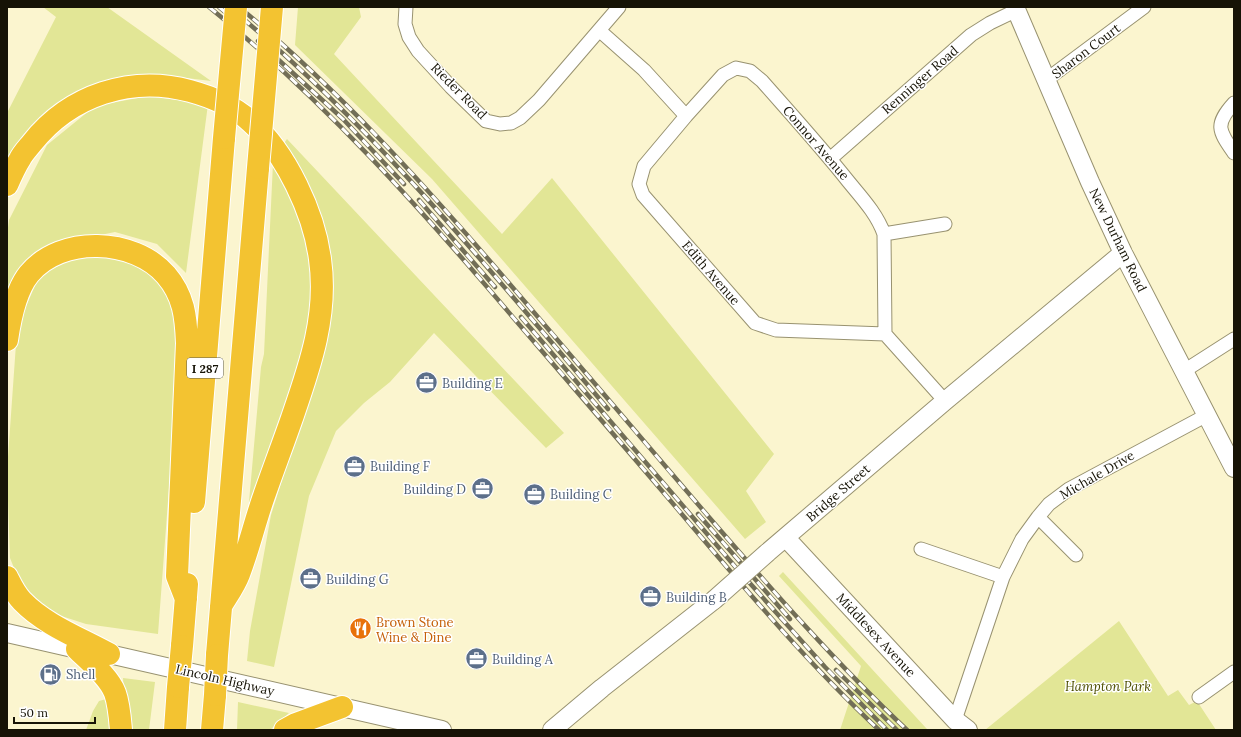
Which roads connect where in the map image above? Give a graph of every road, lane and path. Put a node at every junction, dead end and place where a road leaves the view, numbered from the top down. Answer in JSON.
{"nodes":[{"id":1,"x":236,"y":7,"type":"edge"},
{"id":2,"x":272,"y":7,"type":"edge"},
{"id":3,"x":406,"y":7,"type":"edge"},
{"id":4,"x":619,"y":7,"type":"edge"},
{"id":5,"x":1144,"y":7,"type":"edge"},
{"id":6,"x":1016,"y":9,"type":"edge"},
{"id":7,"x":600,"y":30,"type":"junction"},
{"id":8,"x":1046,"y":80,"type":"junction"},
{"id":9,"x":1234,"y":103,"type":"edge"},
{"id":10,"x":686,"y":116,"type":"junction"},
{"id":11,"x":1234,"y":153,"type":"edge"},
{"id":12,"x":830,"y":159,"type":"junction"},
{"id":13,"x":7,"y":185,"type":"edge"},
{"id":14,"x":945,"y":224,"type":"dead end"},
{"id":15,"x":884,"y":234,"type":"junction"},
{"id":16,"x":1123,"y":253,"type":"junction"},
{"id":17,"x":885,"y":334,"type":"junction"},
{"id":18,"x":1234,"y":339,"type":"edge"},
{"id":19,"x":7,"y":340,"type":"edge"},
{"id":20,"x":1184,"y":371,"type":"junction"},
{"id":21,"x":945,"y":401,"type":"junction"},
{"id":22,"x":1207,"y":415,"type":"junction"},
{"id":23,"x":1234,"y":468,"type":"edge"},
{"id":24,"x":1038,"y":518,"type":"junction"},
{"id":25,"x":786,"y":538,"type":"junction"},
{"id":26,"x":921,"y":549,"type":"dead end"},
{"id":27,"x":1076,"y":555,"type":"dead end"},
{"id":28,"x":7,"y":577,"type":"edge"},
{"id":29,"x":1002,"y":577,"type":"junction"},
{"id":30,"x":186,"y":599,"type":"junction"},
{"id":31,"x":221,"y":606,"type":"junction"},
{"id":32,"x":7,"y":633,"type":"edge"},
{"id":33,"x":77,"y":649,"type":"junction"},
{"id":34,"x":109,"y":654,"type":"junction"},
{"id":35,"x":1234,"y":672,"type":"edge"},
{"id":36,"x":1199,"y":697,"type":"dead end"},
{"id":37,"x":342,"y":707,"type":"junction"},
{"id":38,"x":961,"y":725,"type":"edge"},
{"id":39,"x":121,"y":730,"type":"edge"},
{"id":40,"x":175,"y":730,"type":"edge"},
{"id":41,"x":212,"y":730,"type":"edge"},
{"id":42,"x":285,"y":730,"type":"edge"},
{"id":43,"x":442,"y":730,"type":"edge"},
{"id":44,"x":552,"y":730,"type":"edge"}],
"edges":[{"from":1,"to":30,"type":"highway","number":"I 287","bridge":true},
{"from":2,"to":31,"type":"highway","number":"I 287","bridge":true},
{"from":3,"to":7,"type":"street","name":"Rieder Road"},
{"from":4,"to":7,"type":"street","name":"Rieder Road"},
{"from":5,"to":8,"type":"street","name":"Sharon Court"},
{"from":6,"to":8,"type":"street","name":"New Durham Road"},
{"from":6,"to":12,"type":"street","name":"Renninger Road"},
{"from":7,"to":10,"type":"street"},
{"from":8,"to":16,"type":"street","name":"New Durham Road"},
{"from":9,"to":11,"type":"street"},
{"from":10,"to":12,"type":"street","name":"Connor Avenue"},
{"from":10,"to":17,"type":"street","name":"Edith Avenue"},
{"from":12,"to":15,"type":"street","name":"Connor Avenue"},
{"from":13,"to":31,"type":"highway"},
{"from":14,"to":15,"type":"street"},
{"from":15,"to":17,"type":"street","name":"Connor Avenue"},
{"from":16,"to":20,"type":"street","name":"New Durham Road"},
{"from":16,"to":21,"type":"street","name":"Bridge Street"},
{"from":17,"to":21,"type":"street"},
{"from":18,"to":20,"type":"street"},
{"from":19,"to":30,"type":"highway"},
{"from":20,"to":22,"type":"street","name":"New Durham Road"},
{"from":21,"to":25,"type":"street","name":"Bridge Street"},
{"from":22,"to":23,"type":"street","name":"New Durham Road"},
{"from":22,"to":24,"type":"street","name":"Michale Drive"},
{"from":24,"to":27,"type":"street"},
{"from":24,"to":29,"type":"street","name":"Michale Drive"},
{"from":25,"to":38,"type":"street","name":"Middlesex Avenue"},
{"from":25,"to":44,"type":"street","name":"Bridge Street","bridge":true},
{"from":26,"to":29,"type":"street"},
{"from":28,"to":34,"type":"highway"},
{"from":29,"to":38,"type":"street","name":"Michale Drive"},
{"from":30,"to":40,"type":"highway","number":"I 287","bridge":true},
{"from":31,"to":41,"type":"highway","number":"I 287","bridge":true},
{"from":32,"to":33,"type":"street","name":"Lincoln Highway"},
{"from":33,"to":34,"type":"street","name":"Lincoln Highway"},
{"from":33,"to":39,"type":"highway"},
{"from":34,"to":37,"type":"street","name":"Lincoln Highway"},
{"from":35,"to":36,"type":"street"},
{"from":37,"to":42,"type":"highway"},
{"from":37,"to":43,"type":"street","name":"Lincoln Highway"}]}
